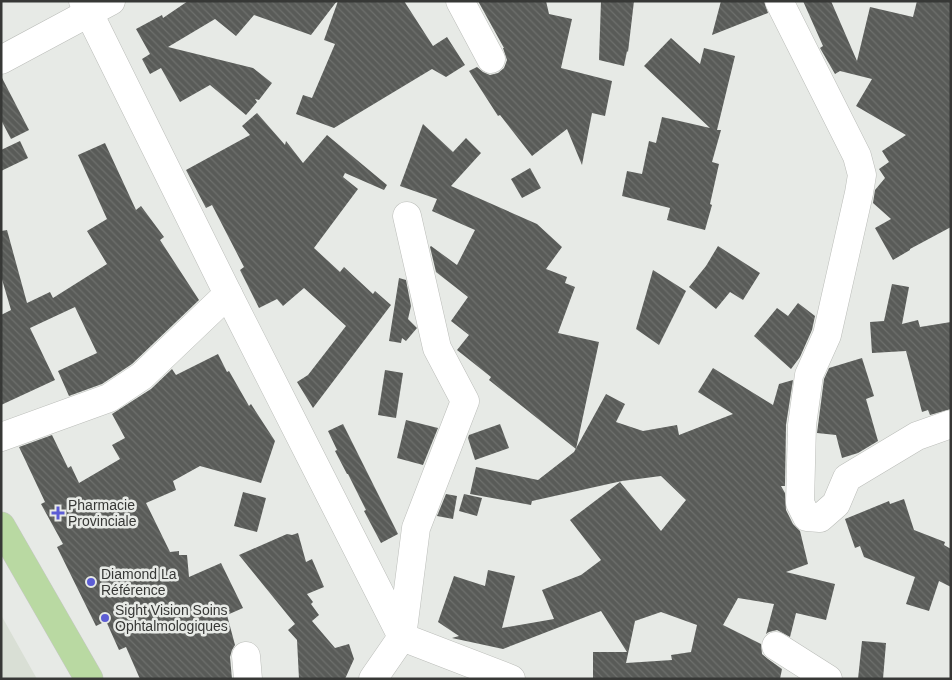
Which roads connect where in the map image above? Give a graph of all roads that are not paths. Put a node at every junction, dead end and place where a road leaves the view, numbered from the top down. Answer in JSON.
{"nodes":[{"id":1,"x":460,"y":1,"type":"edge"},
{"id":2,"x":779,"y":1,"type":"edge"},
{"id":3,"x":95,"y":5,"type":"edge"},
{"id":4,"x":491,"y":59,"type":"dead end"},
{"id":5,"x":1,"y":60,"type":"edge"},
{"id":6,"x":407,"y":216,"type":"dead end"},
{"id":7,"x":228,"y":294,"type":"junction"},
{"id":8,"x":951,"y":424,"type":"edge"},
{"id":9,"x":1,"y":437,"type":"edge"},
{"id":10,"x":1,"y":526,"type":"edge"},
{"id":11,"x":402,"y":637,"type":"junction"},
{"id":12,"x":776,"y":646,"type":"dead end"},
{"id":13,"x":89,"y":679,"type":"edge"},
{"id":14,"x":373,"y":679,"type":"edge"},
{"id":15,"x":511,"y":679,"type":"edge"},
{"id":16,"x":828,"y":679,"type":"edge"}],
"edges":[{"from":1,"to":4,"type":"street"},
{"from":2,"to":8,"type":"street"},
{"from":3,"to":5,"type":"street"},
{"from":3,"to":7,"type":"street"},
{"from":6,"to":11,"type":"street"},
{"from":7,"to":9,"type":"street"},
{"from":7,"to":11,"type":"street"},
{"from":10,"to":13,"type":"main road"},
{"from":11,"to":14,"type":"street"},
{"from":11,"to":15,"type":"street"},
{"from":12,"to":16,"type":"street"}]}
